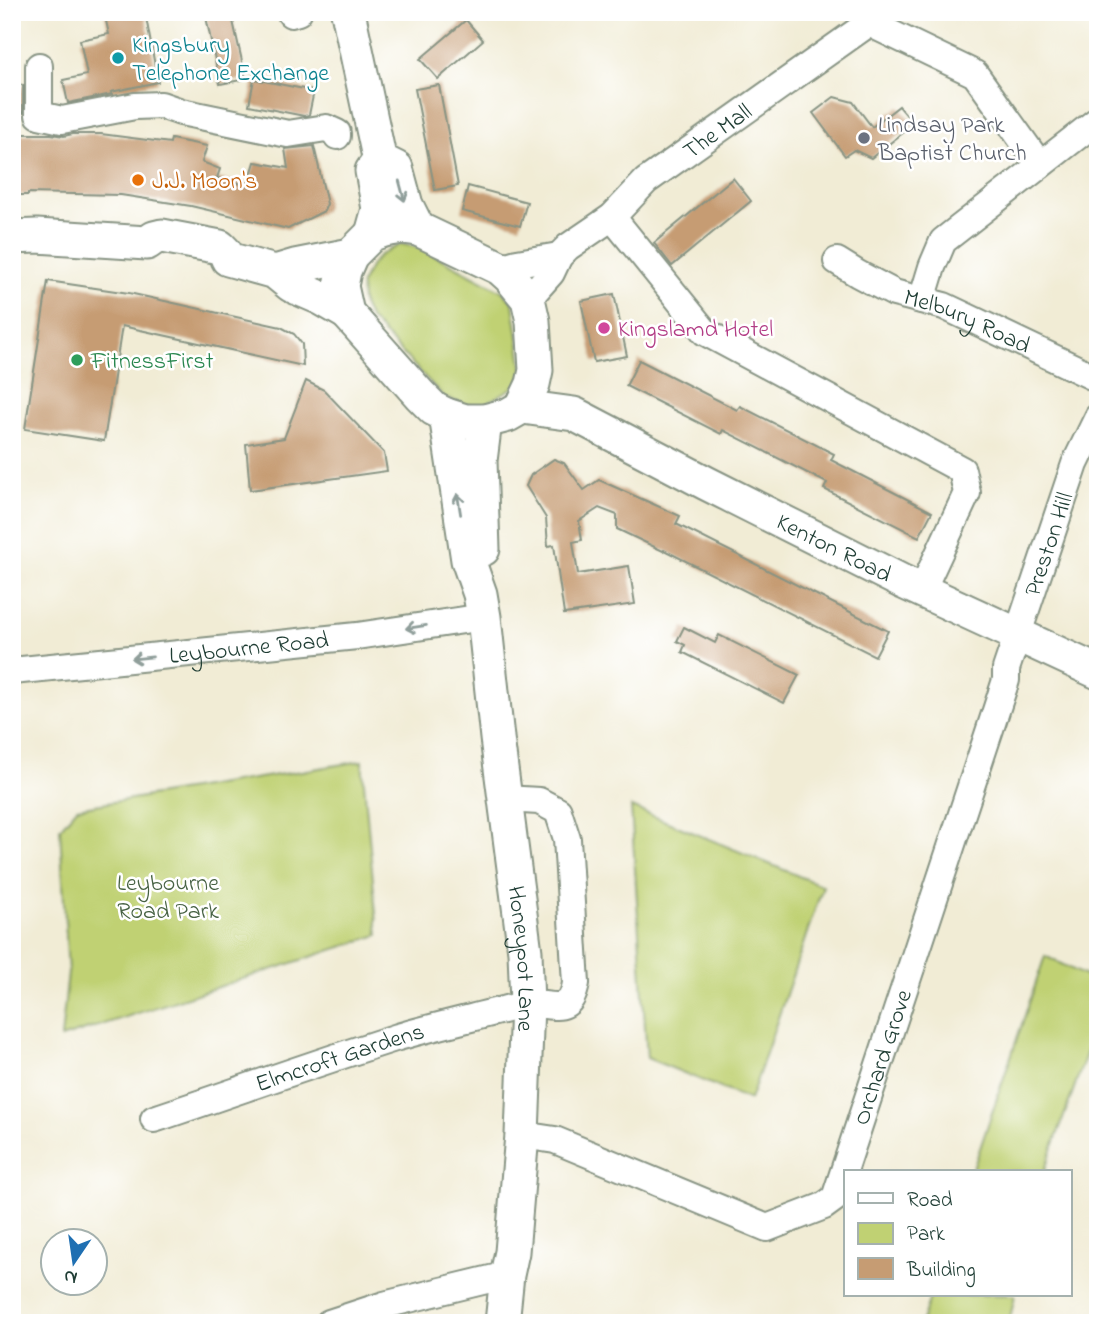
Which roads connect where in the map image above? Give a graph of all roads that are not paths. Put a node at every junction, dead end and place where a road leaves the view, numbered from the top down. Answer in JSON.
{"nodes":[{"id":1,"x":348,"y":12,"type":"edge"},
{"id":2,"x":876,"y":18,"type":"edge"},
{"id":3,"x":39,"y":66,"type":"dead end"},
{"id":4,"x":1098,"y":120,"type":"edge"},
{"id":5,"x":337,"y":136,"type":"dead end"},
{"id":6,"x":380,"y":160,"type":"junction"},
{"id":7,"x":1040,"y":165,"type":"junction"},
{"id":8,"x":612,"y":217,"type":"junction"},
{"id":9,"x":418,"y":229,"type":"junction"},
{"id":10,"x":12,"y":237,"type":"edge"},
{"id":11,"x":362,"y":244,"type":"junction"},
{"id":12,"x":559,"y":257,"type":"junction"},
{"id":13,"x":836,"y":261,"type":"dead end"},
{"id":14,"x":500,"y":268,"type":"junction"},
{"id":15,"x":275,"y":272,"type":"junction"},
{"id":16,"x":528,"y":299,"type":"junction"},
{"id":17,"x":922,"y":300,"type":"junction"},
{"id":18,"x":347,"y":313,"type":"junction"},
{"id":19,"x":536,"y":370,"type":"junction"},
{"id":20,"x":1098,"y":379,"type":"edge"},
{"id":21,"x":522,"y":407,"type":"junction"},
{"id":22,"x":574,"y":414,"type":"junction"},
{"id":23,"x":446,"y":415,"type":"junction"},
{"id":24,"x":1098,"y":417,"type":"edge"},
{"id":25,"x":485,"y":421,"type":"junction"},
{"id":26,"x":922,"y":590,"type":"junction"},
{"id":27,"x":482,"y":605,"type":"junction"},
{"id":28,"x":1017,"y":634,"type":"junction"},
{"id":29,"x":12,"y":671,"type":"edge"},
{"id":30,"x":1098,"y":672,"type":"edge"},
{"id":31,"x":505,"y":799,"type":"junction"},
{"id":32,"x":527,"y":1004,"type":"junction"},
{"id":33,"x":154,"y":1119,"type":"dead end"},
{"id":34,"x":522,"y":1135,"type":"junction"},
{"id":35,"x":844,"y":1170,"type":"edge"},
{"id":36,"x":844,"y":1171,"type":"edge"},
{"id":37,"x":507,"y":1275,"type":"junction"},
{"id":38,"x":383,"y":1314,"type":"edge"},
{"id":39,"x":328,"y":1323,"type":"edge"},
{"id":40,"x":502,"y":1323,"type":"edge"}],
"edges":[{"from":1,"to":6,"type":"main road"},
{"from":2,"to":7,"type":"street"},
{"from":2,"to":8,"type":"street","name":"The Mall"},
{"from":3,"to":5,"type":"street"},
{"from":4,"to":7,"type":"street"},
{"from":6,"to":9,"type":"main road","one_way":true},
{"from":6,"to":11,"type":"main road"},
{"from":7,"to":17,"type":"street"},
{"from":8,"to":12,"type":"street","name":"The Mall"},
{"from":8,"to":26,"type":"street"},
{"from":9,"to":11,"type":"main road"},
{"from":9,"to":14,"type":"main road"},
{"from":10,"to":15,"type":"main road"},
{"from":11,"to":15,"type":"main road"},
{"from":11,"to":18,"type":"main road"},
{"from":12,"to":14,"type":"street"},
{"from":12,"to":16,"type":"street","name":"The Mall"},
{"from":13,"to":17,"type":"street","name":"Melbury Road"},
{"from":14,"to":16,"type":"main road"},
{"from":15,"to":18,"type":"main road"},
{"from":16,"to":19,"type":"main road"},
{"from":17,"to":20,"type":"street","name":"Melbury Road"},
{"from":18,"to":23,"type":"main road"},
{"from":19,"to":21,"type":"main road"},
{"from":19,"to":22,"type":"main road","name":"Kenton Road"},
{"from":21,"to":22,"type":"main road","name":"Kenton Road"},
{"from":21,"to":25,"type":"main road"},
{"from":22,"to":26,"type":"main road","name":"Kenton Road"},
{"from":23,"to":25,"type":"main road"},
{"from":27,"to":23,"type":"main road","name":"Honeypot Lane","one_way":true},
{"from":24,"to":28,"type":"street","name":"Preston Hill"},
{"from":25,"to":27,"type":"main road","name":"Honeypot Lane"},
{"from":26,"to":28,"type":"main road","name":"Kenton Road"},
{"from":27,"to":29,"type":"street","name":"Leybourne Road","one_way":true},
{"from":27,"to":31,"type":"main road","name":"Honeypot Lane"},
{"from":28,"to":30,"type":"main road","name":"Kenton Road"},
{"from":28,"to":35,"type":"street","name":"Orchard Grove"},
{"from":31,"to":32,"type":"main road","name":"Honeypot Lane"},
{"from":31,"to":32,"type":"street","name":"Elmcroft Gardens"},
{"from":32,"to":33,"type":"street","name":"Elmcroft Gardens"},
{"from":32,"to":34,"type":"main road","name":"Honeypot Lane"},
{"from":34,"to":36,"type":"street","name":"Orchard Grove"},
{"from":34,"to":37,"type":"main road","name":"Honeypot Lane"},
{"from":37,"to":38,"type":"street"},
{"from":37,"to":40,"type":"main road","name":"Honeypot Lane"},
{"from":38,"to":39,"type":"street"}]}
